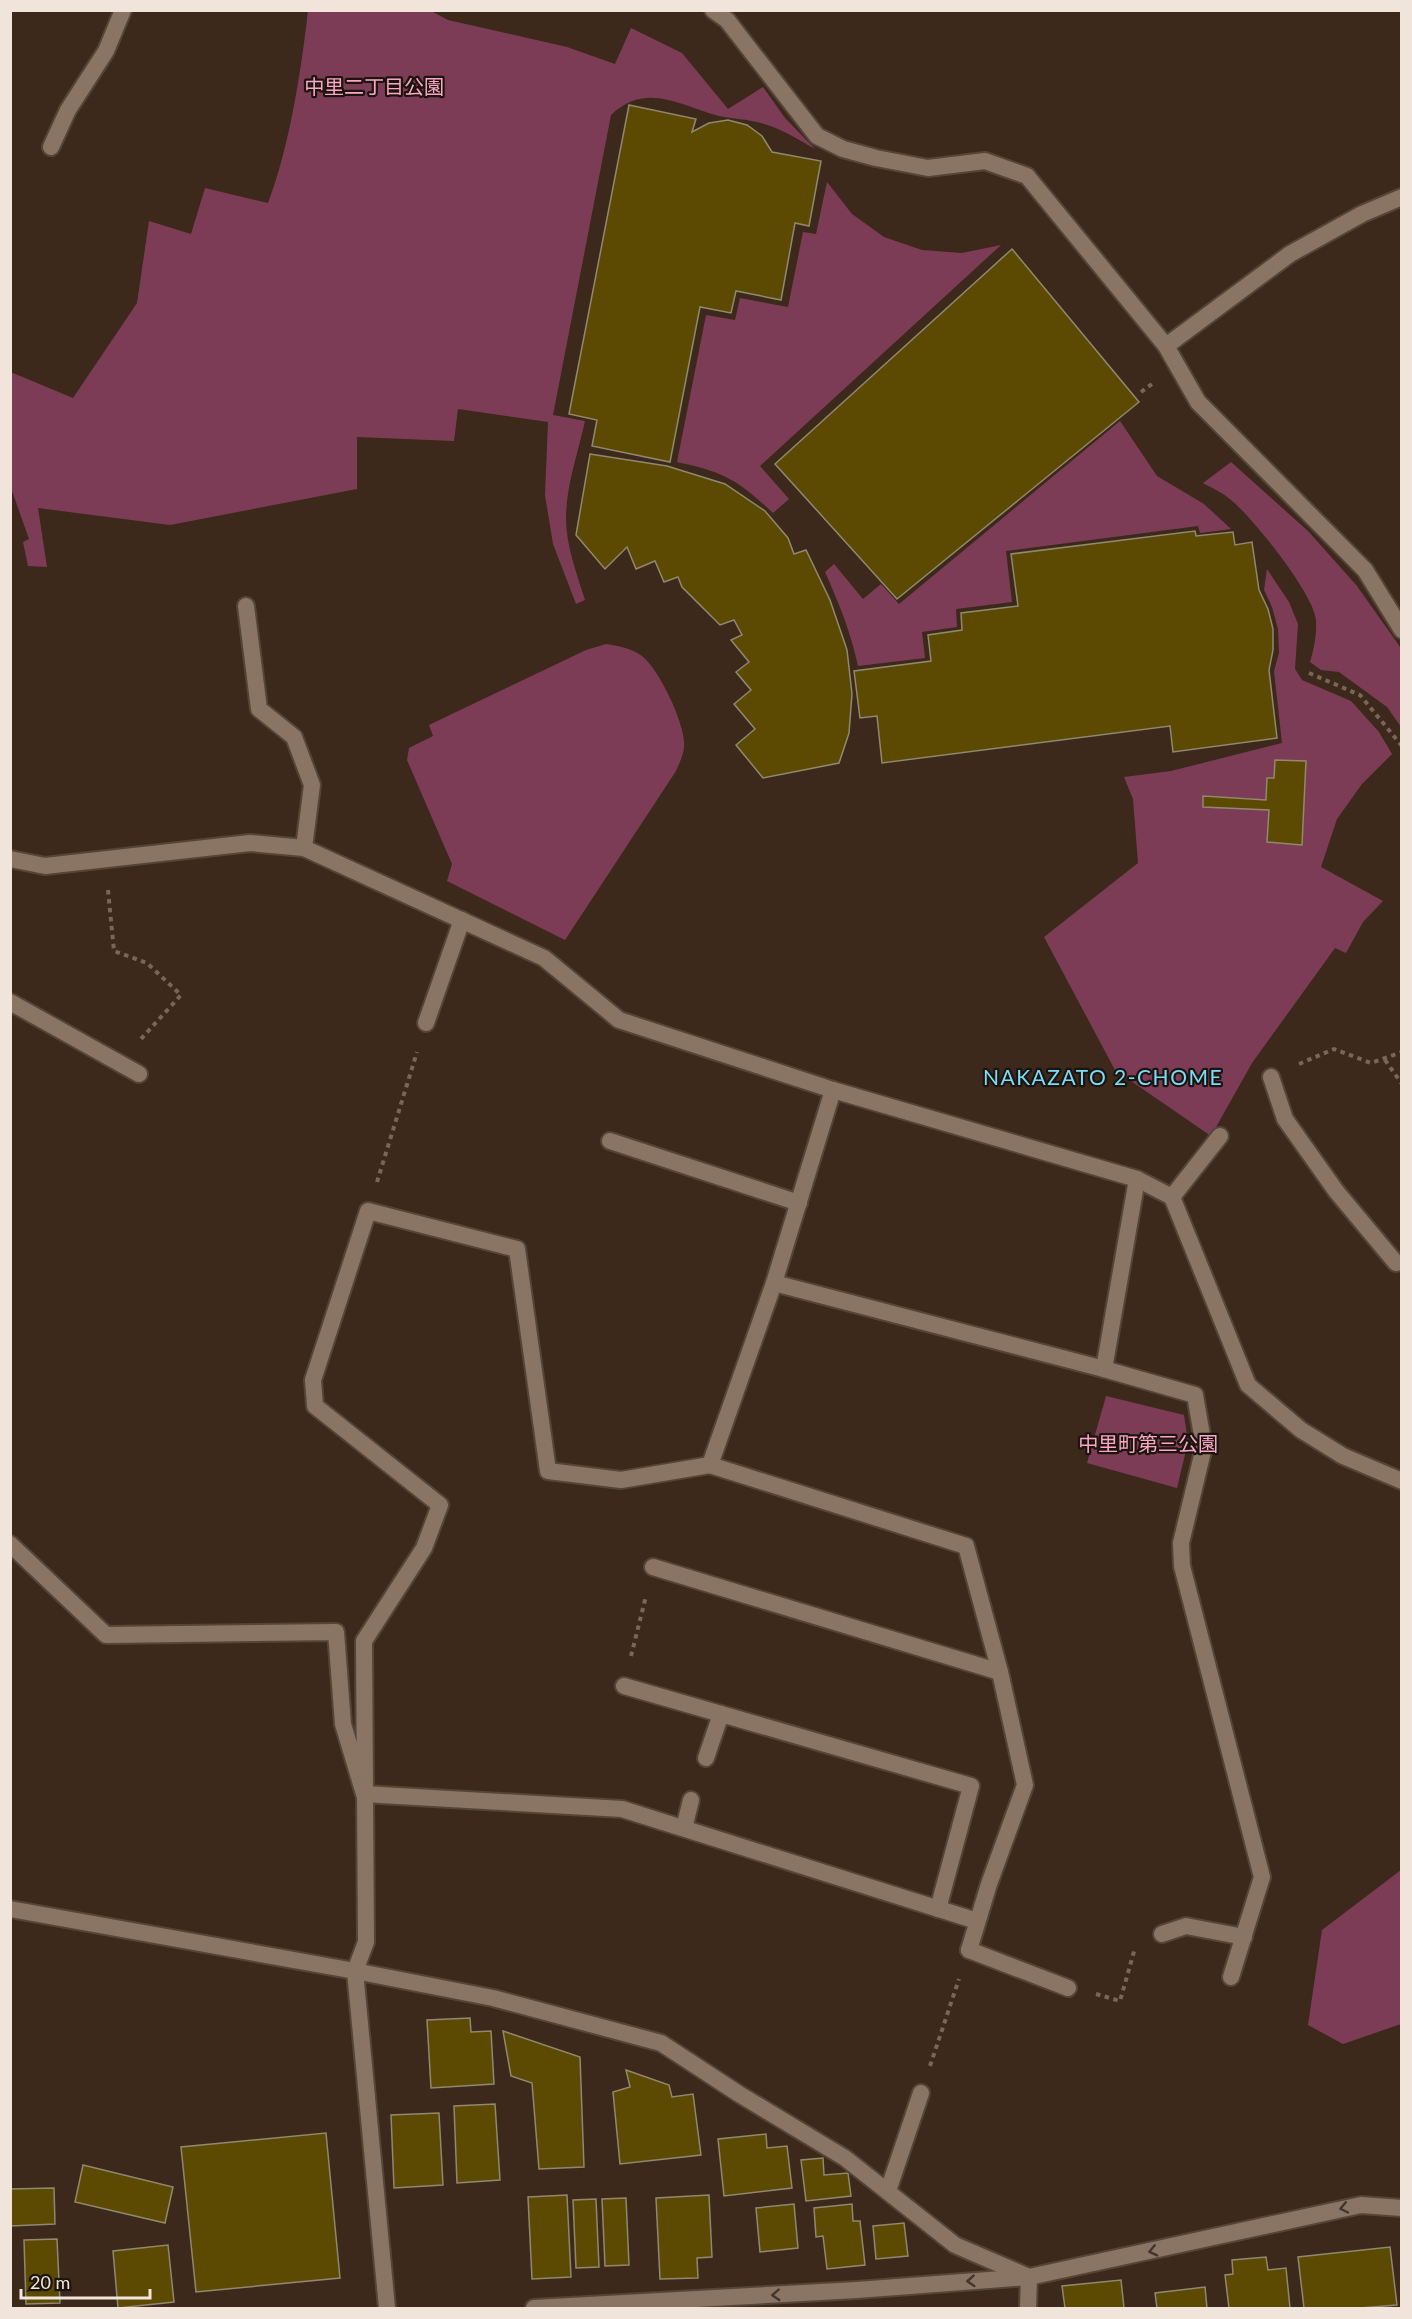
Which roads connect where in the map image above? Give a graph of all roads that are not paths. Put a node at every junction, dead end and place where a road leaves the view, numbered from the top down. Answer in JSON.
{"nodes":[{"id":1,"x":123,"y":10,"type":"edge"},
{"id":2,"x":713,"y":10,"type":"edge"},
{"id":3,"x":51,"y":147,"type":"dead end"},
{"id":4,"x":1401,"y":197,"type":"edge"},
{"id":5,"x":1166,"y":346,"type":"junction"},
{"id":6,"x":246,"y":606,"type":"dead end"},
{"id":7,"x":1401,"y":630,"type":"edge"},
{"id":8,"x":304,"y":848,"type":"junction"},
{"id":9,"x":10,"y":859,"type":"edge"},
{"id":10,"x":462,"y":920,"type":"junction"},
{"id":11,"x":10,"y":1002,"type":"edge"},
{"id":12,"x":426,"y":1023,"type":"road end"},
{"id":13,"x":139,"y":1074,"type":"dead end"},
{"id":14,"x":1271,"y":1077,"type":"dead end"},
{"id":15,"x":833,"y":1090,"type":"junction"},
{"id":16,"x":1220,"y":1136,"type":"dead end"},
{"id":17,"x":610,"y":1141,"type":"dead end"},
{"id":18,"x":1137,"y":1179,"type":"junction"},
{"id":19,"x":1172,"y":1197,"type":"junction"},
{"id":20,"x":799,"y":1203,"type":"junction"},
{"id":21,"x":1395,"y":1263,"type":"dead end"},
{"id":22,"x":774,"y":1283,"type":"junction"},
{"id":23,"x":1104,"y":1369,"type":"junction"},
{"id":24,"x":710,"y":1465,"type":"junction"},
{"id":25,"x":1401,"y":1481,"type":"edge"},
{"id":26,"x":10,"y":1544,"type":"edge"},
{"id":27,"x":653,"y":1567,"type":"road end"},
{"id":28,"x":1000,"y":1672,"type":"junction"},
{"id":29,"x":624,"y":1686,"type":"road end"},
{"id":30,"x":721,"y":1714,"type":"junction"},
{"id":31,"x":706,"y":1758,"type":"dead end"},
{"id":32,"x":364,"y":1794,"type":"junction"},
{"id":33,"x":691,"y":1800,"type":"dead end"},
{"id":34,"x":684,"y":1828,"type":"junction"},
{"id":35,"x":938,"y":1909,"type":"junction"},
{"id":36,"x":10,"y":1910,"type":"edge"},
{"id":37,"x":977,"y":1921,"type":"junction"},
{"id":38,"x":1162,"y":1934,"type":"road end"},
{"id":39,"x":1244,"y":1937,"type":"junction"},
{"id":40,"x":355,"y":1971,"type":"junction"},
{"id":41,"x":1231,"y":1977,"type":"dead end"},
{"id":42,"x":1068,"y":1988,"type":"road end"},
{"id":43,"x":921,"y":2093,"type":"road end"},
{"id":44,"x":888,"y":2191,"type":"junction"},
{"id":45,"x":1401,"y":2208,"type":"edge"},
{"id":46,"x":1029,"y":2277,"type":"junction"},
{"id":47,"x":387,"y":2308,"type":"edge"},
{"id":48,"x":534,"y":2308,"type":"edge"},
{"id":49,"x":1028,"y":2308,"type":"edge"}],
"edges":[{"from":1,"to":3,"type":"street"},
{"from":2,"to":5,"type":"street"},
{"from":4,"to":5,"type":"street"},
{"from":5,"to":7,"type":"street"},
{"from":6,"to":8,"type":"street"},
{"from":8,"to":9,"type":"street"},
{"from":8,"to":10,"type":"street"},
{"from":10,"to":12,"type":"street"},
{"from":10,"to":15,"type":"street"},
{"from":11,"to":13,"type":"street"},
{"from":14,"to":21,"type":"street"},
{"from":15,"to":18,"type":"street"},
{"from":15,"to":20,"type":"street"},
{"from":16,"to":19,"type":"street"},
{"from":17,"to":20,"type":"street"},
{"from":18,"to":19,"type":"street"},
{"from":18,"to":23,"type":"street"},
{"from":19,"to":25,"type":"street"},
{"from":20,"to":22,"type":"street"},
{"from":22,"to":23,"type":"street"},
{"from":22,"to":24,"type":"street"},
{"from":23,"to":39,"type":"street"},
{"from":24,"to":28,"type":"street"},
{"from":24,"to":32,"type":"street"},
{"from":26,"to":32,"type":"street"},
{"from":27,"to":28,"type":"street"},
{"from":28,"to":37,"type":"street"},
{"from":29,"to":30,"type":"street"},
{"from":30,"to":31,"type":"street"},
{"from":30,"to":35,"type":"street"},
{"from":32,"to":34,"type":"street"},
{"from":32,"to":40,"type":"street"},
{"from":33,"to":34,"type":"street"},
{"from":34,"to":35,"type":"street"},
{"from":35,"to":37,"type":"street"},
{"from":36,"to":40,"type":"street"},
{"from":37,"to":42,"type":"street"},
{"from":38,"to":39,"type":"street"},
{"from":39,"to":41,"type":"street"},
{"from":40,"to":44,"type":"street"},
{"from":40,"to":47,"type":"street"},
{"from":43,"to":44,"type":"street"},
{"from":44,"to":46,"type":"street"},
{"from":45,"to":46,"type":"street","one_way":true},
{"from":46,"to":48,"type":"street","one_way":true},
{"from":46,"to":49,"type":"street"}]}
